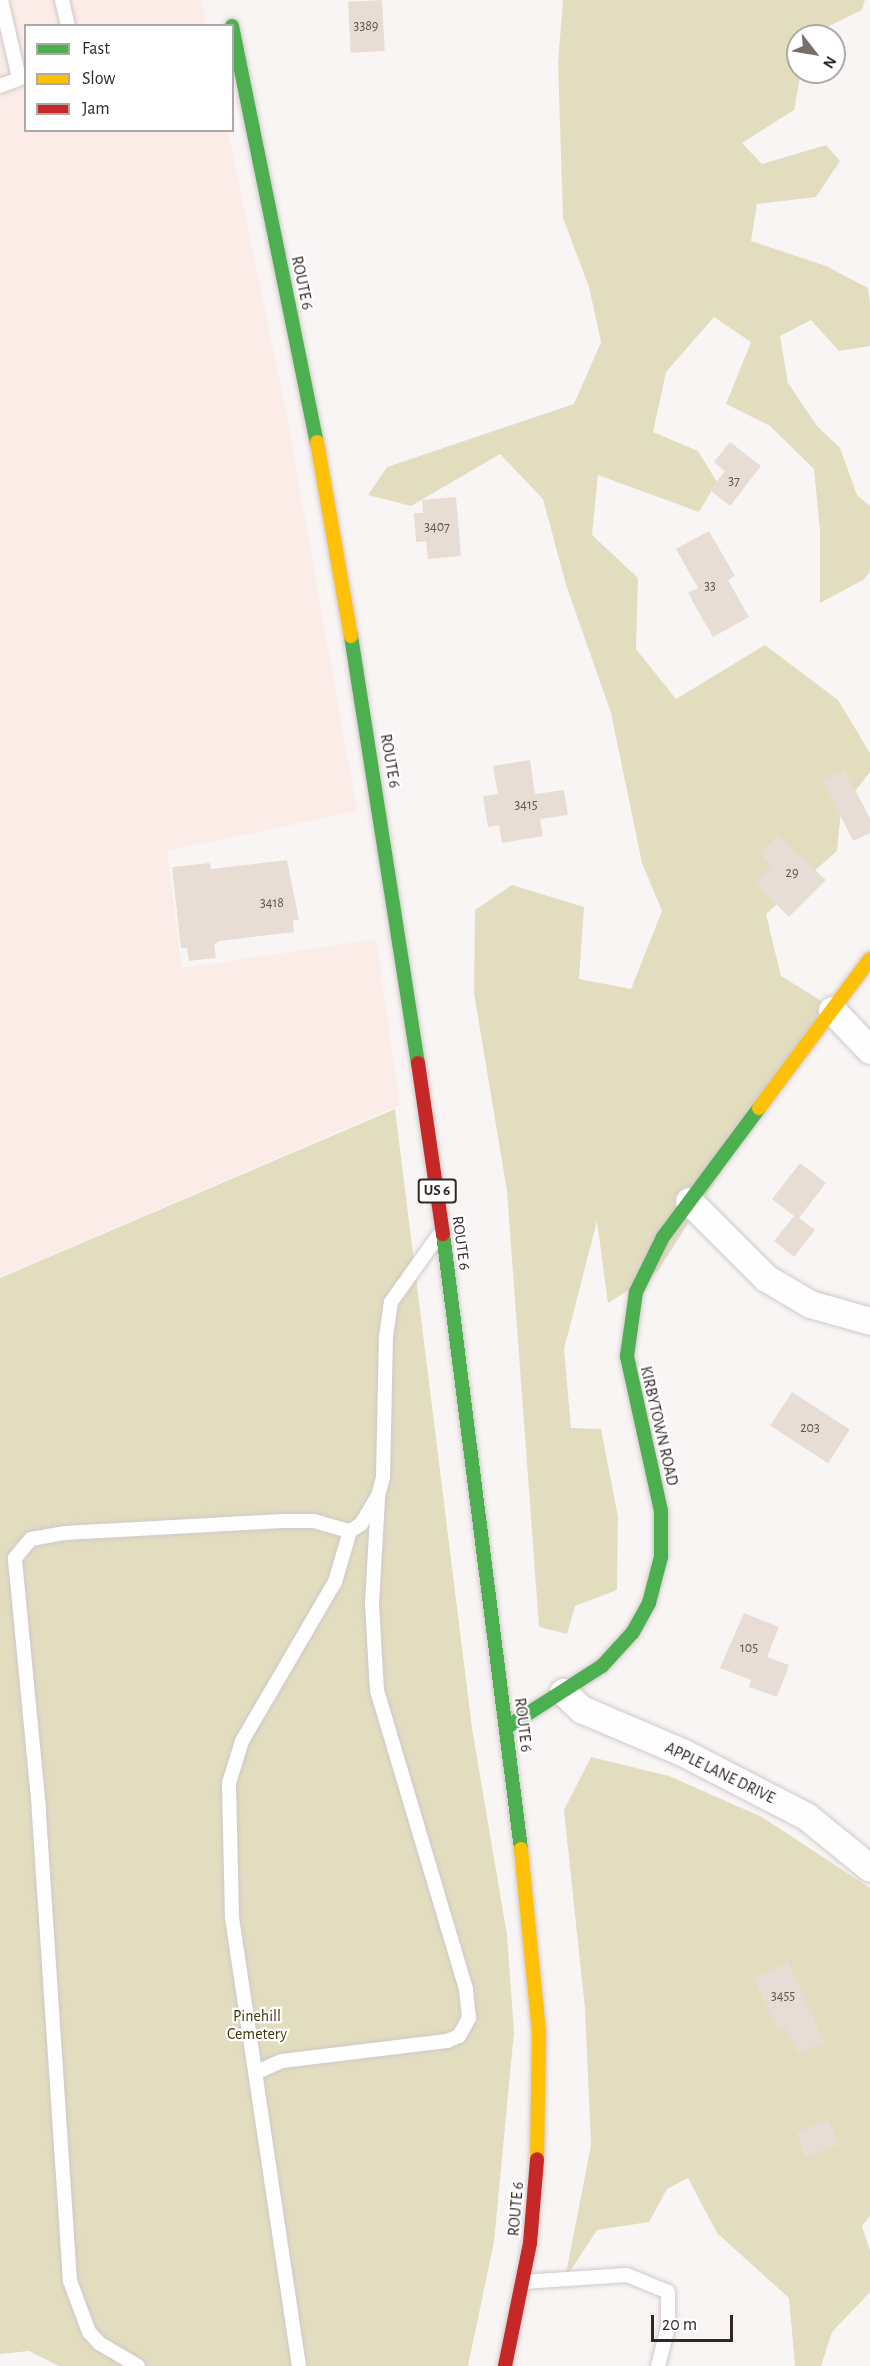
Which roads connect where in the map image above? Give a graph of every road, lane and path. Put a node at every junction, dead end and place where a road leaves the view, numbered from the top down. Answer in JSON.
{"nodes":[{"id":1,"x":1,"y":0,"type":"edge"},
{"id":2,"x":62,"y":0,"type":"edge"},
{"id":3,"x":229,"y":9,"type":"dead end"},
{"id":4,"x":68,"y":24,"type":"edge"},
{"id":5,"x":232,"y":24,"type":"edge"},
{"id":6,"x":234,"y":36,"type":"edge"},
{"id":7,"x":22,"y":77,"type":"edge"},
{"id":8,"x":0,"y":86,"type":"edge"},
{"id":9,"x":870,"y":959,"type":"edge"},
{"id":10,"x":832,"y":1010,"type":"junction"},
{"id":11,"x":870,"y":1050,"type":"edge"},
{"id":12,"x":688,"y":1201,"type":"junction"},
{"id":13,"x":442,"y":1229,"type":"junction"},
{"id":14,"x":870,"y":1321,"type":"edge"},
{"id":15,"x":378,"y":1496,"type":"junction"},
{"id":16,"x":350,"y":1531,"type":"junction"},
{"id":17,"x":563,"y":1692,"type":"junction"},
{"id":18,"x":507,"y":1727,"type":"junction"},
{"id":19,"x":870,"y":1868,"type":"edge"},
{"id":20,"x":257,"y":2072,"type":"junction"},
{"id":21,"x":523,"y":2282,"type":"junction"},
{"id":22,"x":138,"y":2366,"type":"edge"},
{"id":23,"x":299,"y":2366,"type":"edge"},
{"id":24,"x":505,"y":2366,"type":"edge"},
{"id":25,"x":658,"y":2366,"type":"edge"}],
"edges":[{"from":1,"to":7,"type":"lane"},
{"from":2,"to":4,"type":"lane"},
{"from":3,"to":5,"type":"main road","name":"ROUTE 6","number":"US 6"},
{"from":6,"to":13,"type":"main road","name":"ROUTE 6","number":"US 6"},
{"from":7,"to":8,"type":"lane"},
{"from":9,"to":10,"type":"main road","name":"KIRBYTOWN ROAD"},
{"from":10,"to":11,"type":"street"},
{"from":10,"to":12,"type":"main road","name":"KIRBYTOWN ROAD"},
{"from":12,"to":14,"type":"street"},
{"from":12,"to":17,"type":"main road","name":"KIRBYTOWN ROAD"},
{"from":13,"to":15,"type":"lane"},
{"from":13,"to":18,"type":"main road","name":"ROUTE 6","number":"US 6"},
{"from":15,"to":16,"type":"lane"},
{"from":15,"to":20,"type":"lane"},
{"from":16,"to":20,"type":"lane"},
{"from":16,"to":22,"type":"lane"},
{"from":17,"to":18,"type":"main road","name":"KIRBYTOWN ROAD"},
{"from":17,"to":19,"type":"street","name":"APPLE LANE DRIVE"},
{"from":18,"to":21,"type":"main road","name":"ROUTE 6","number":"US 6"},
{"from":20,"to":23,"type":"lane"},
{"from":21,"to":24,"type":"main road","name":"ROUTE 6","number":"US 6"},
{"from":21,"to":25,"type":"lane"}]}
